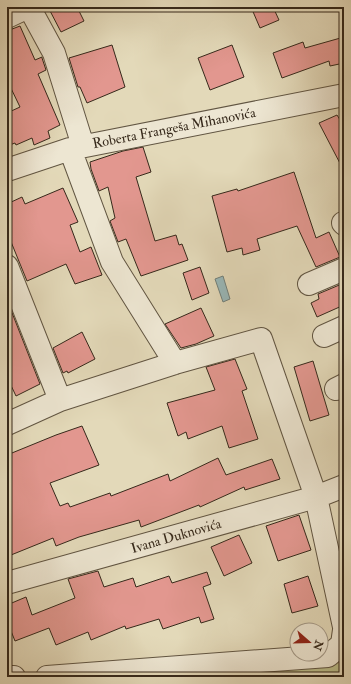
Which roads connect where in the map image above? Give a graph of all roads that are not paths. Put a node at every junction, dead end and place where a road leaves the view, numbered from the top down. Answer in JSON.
{"nodes":[{"id":1,"x":28,"y":7,"type":"edge"},
{"id":2,"x":7,"y":17,"type":"edge"},
{"id":3,"x":344,"y":95,"type":"edge"},
{"id":4,"x":76,"y":147,"type":"junction"},
{"id":5,"x":7,"y":170,"type":"edge"},
{"id":6,"x":7,"y":266,"type":"edge"},
{"id":7,"x":344,"y":269,"type":"edge"},
{"id":8,"x":309,"y":284,"type":"dead end"},
{"id":9,"x":344,"y":327,"type":"edge"},
{"id":10,"x":324,"y":336,"type":"dead end"},
{"id":11,"x":175,"y":363,"type":"junction"},
{"id":12,"x":60,"y":400,"type":"junction"},
{"id":13,"x":7,"y":424,"type":"edge"},
{"id":14,"x":344,"y":486,"type":"edge"},
{"id":15,"x":316,"y":497,"type":"junction"},
{"id":16,"x":7,"y":583,"type":"edge"},
{"id":17,"x":343,"y":636,"type":"edge"},
{"id":18,"x":7,"y":676,"type":"edge"},
{"id":19,"x":14,"y":677,"type":"edge"},
{"id":20,"x":47,"y":677,"type":"edge"}],
"edges":[{"from":1,"to":2,"type":"street"},
{"from":1,"to":4,"type":"street"},
{"from":3,"to":4,"type":"street","name":"Roberta Frangeša Mihanovića"},
{"from":4,"to":5,"type":"street","name":"Roberta Frangeša Mihanovića"},
{"from":4,"to":11,"type":"street"},
{"from":6,"to":12,"type":"street"},
{"from":7,"to":8,"type":"street"},
{"from":9,"to":10,"type":"street"},
{"from":11,"to":12,"type":"street"},
{"from":11,"to":15,"type":"street"},
{"from":12,"to":13,"type":"street"},
{"from":14,"to":15,"type":"street","name":"Ivana Duknovića"},
{"from":15,"to":16,"type":"street","name":"Ivana Duknovića"},
{"from":15,"to":17,"type":"street"},
{"from":17,"to":20,"type":"street"},
{"from":18,"to":19,"type":"street"}]}
